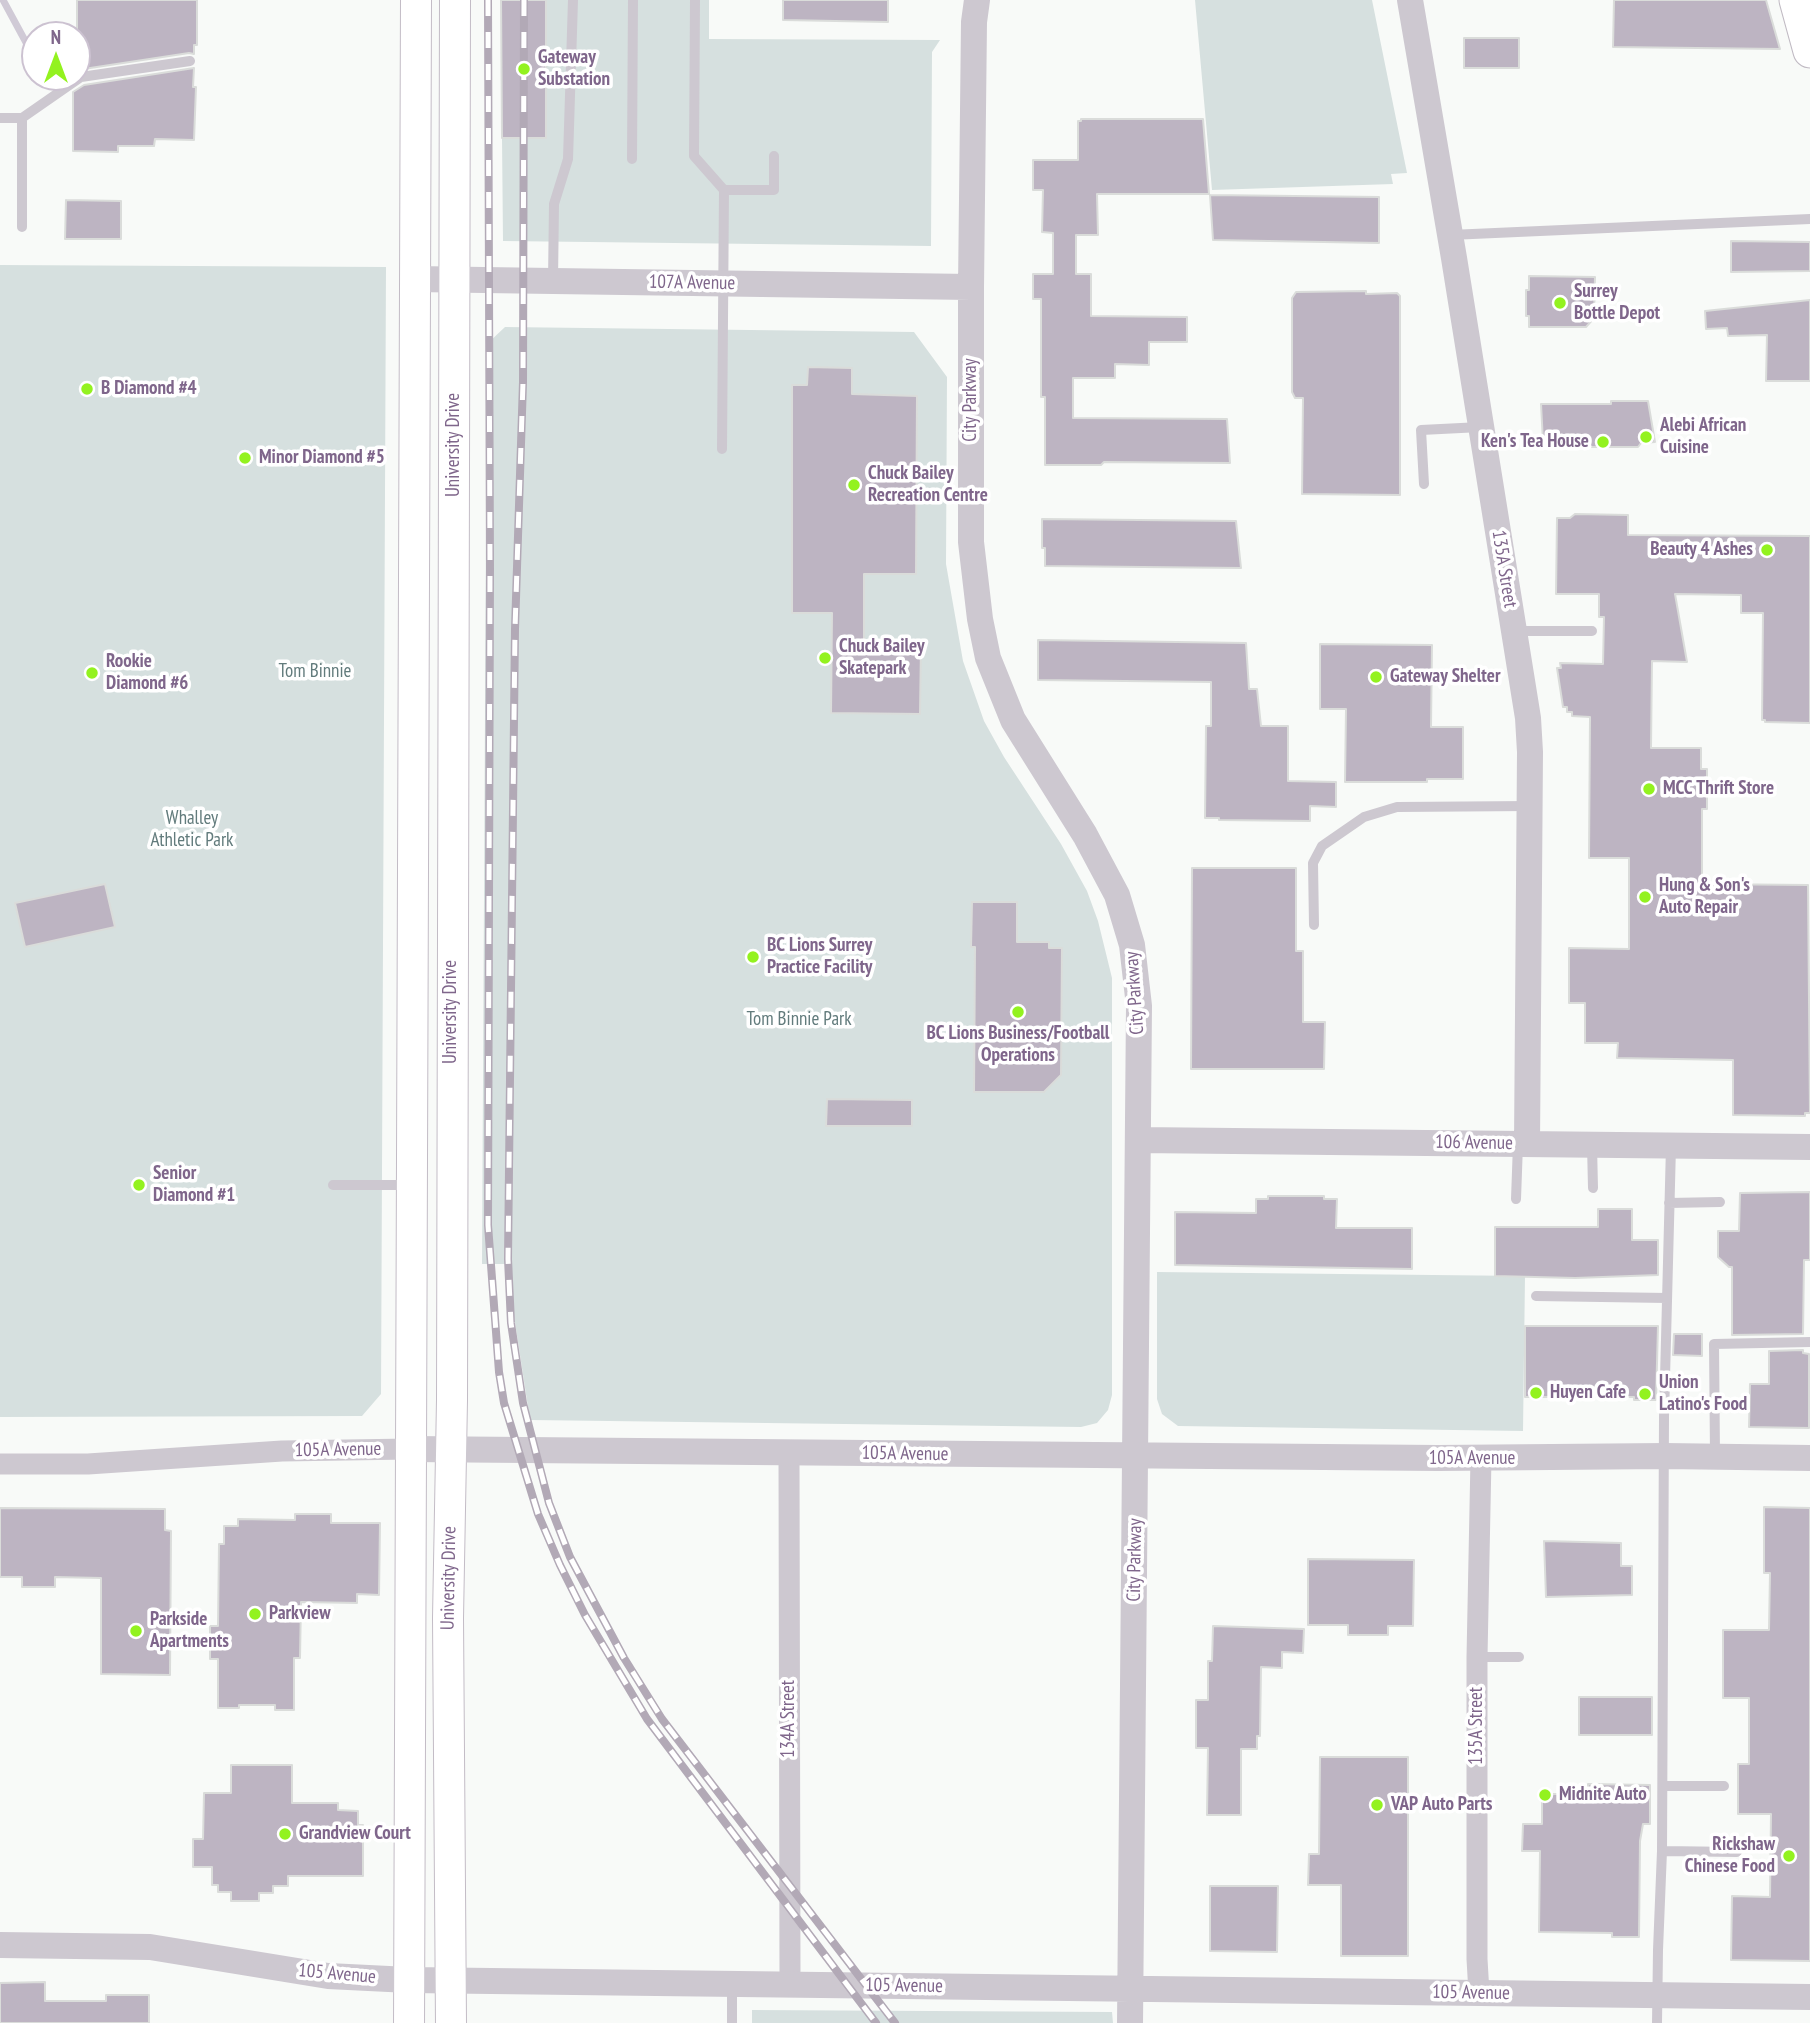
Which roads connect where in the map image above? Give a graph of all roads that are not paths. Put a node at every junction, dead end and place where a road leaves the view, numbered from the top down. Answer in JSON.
{"nodes":[{"id":1,"x":416,"y":0,"type":"edge"},
{"id":2,"x":455,"y":0,"type":"edge"},
{"id":3,"x":573,"y":0,"type":"edge"},
{"id":4,"x":633,"y":0,"type":"edge"},
{"id":5,"x":695,"y":0,"type":"edge"},
{"id":6,"x":977,"y":0,"type":"edge"},
{"id":7,"x":1410,"y":0,"type":"edge"},
{"id":8,"x":1796,"y":0,"type":"edge"},
{"id":9,"x":1810,"y":51,"type":"edge"},
{"id":10,"x":190,"y":61,"type":"dead end"},
{"id":11,"x":0,"y":118,"type":"edge"},
{"id":12,"x":22,"y":118,"type":"junction"},
{"id":13,"x":774,"y":156,"type":"dead end"},
{"id":14,"x":632,"y":159,"type":"dead end"},
{"id":15,"x":724,"y":190,"type":"junction"},
{"id":16,"x":1810,"y":219,"type":"edge"},
{"id":17,"x":22,"y":227,"type":"dead end"},
{"id":18,"x":1450,"y":235,"type":"junction"},
{"id":19,"x":414,"y":279,"type":"junction"},
{"id":20,"x":454,"y":280,"type":"junction"},
{"id":21,"x":553,"y":281,"type":"junction"},
{"id":22,"x":723,"y":283,"type":"junction"},
{"id":23,"x":971,"y":287,"type":"junction"},
{"id":24,"x":1481,"y":428,"type":"junction"},
{"id":25,"x":722,"y":449,"type":"dead end"},
{"id":26,"x":1424,"y":484,"type":"dead end"},
{"id":27,"x":1514,"y":631,"type":"junction"},
{"id":28,"x":1592,"y":631,"type":"dead end"},
{"id":29,"x":1530,"y":806,"type":"junction"},
{"id":30,"x":1314,"y":925,"type":"dead end"},
{"id":31,"x":1138,"y":1140,"type":"junction"},
{"id":32,"x":1522,"y":1144,"type":"junction"},
{"id":33,"x":1592,"y":1145,"type":"junction"},
{"id":34,"x":1671,"y":1146,"type":"junction"},
{"id":35,"x":1810,"y":1147,"type":"edge"},
{"id":36,"x":333,"y":1185,"type":"dead end"},
{"id":37,"x":411,"y":1185,"type":"junction"},
{"id":38,"x":1593,"y":1188,"type":"dead end"},
{"id":39,"x":1516,"y":1199,"type":"dead end"},
{"id":40,"x":1720,"y":1202,"type":"dead end"},
{"id":41,"x":1669,"y":1203,"type":"junction"},
{"id":42,"x":1536,"y":1296,"type":"dead end"},
{"id":43,"x":1667,"y":1298,"type":"junction"},
{"id":44,"x":1810,"y":1342,"type":"edge"},
{"id":45,"x":410,"y":1449,"type":"junction"},
{"id":46,"x":450,"y":1450,"type":"junction"},
{"id":47,"x":789,"y":1452,"type":"junction"},
{"id":48,"x":1136,"y":1455,"type":"junction"},
{"id":49,"x":1665,"y":1456,"type":"junction"},
{"id":50,"x":1715,"y":1457,"type":"junction"},
{"id":51,"x":1481,"y":1458,"type":"junction"},
{"id":52,"x":1810,"y":1458,"type":"edge"},
{"id":53,"x":0,"y":1464,"type":"edge"},
{"id":54,"x":1477,"y":1657,"type":"junction"},
{"id":55,"x":1519,"y":1657,"type":"dead end"},
{"id":56,"x":1663,"y":1786,"type":"junction"},
{"id":57,"x":1724,"y":1786,"type":"dead end"},
{"id":58,"x":1662,"y":1851,"type":"junction"},
{"id":59,"x":1737,"y":1852,"type":"dead end"},
{"id":60,"x":0,"y":1945,"type":"edge"},
{"id":61,"x":409,"y":1980,"type":"junction"},
{"id":62,"x":450,"y":1980,"type":"junction"},
{"id":63,"x":732,"y":1984,"type":"junction"},
{"id":64,"x":790,"y":1984,"type":"junction"},
{"id":65,"x":1130,"y":1989,"type":"junction"},
{"id":66,"x":1479,"y":1993,"type":"junction"},
{"id":67,"x":1657,"y":1995,"type":"junction"},
{"id":68,"x":1810,"y":1997,"type":"edge"},
{"id":69,"x":409,"y":2023,"type":"edge"},
{"id":70,"x":451,"y":2023,"type":"edge"},
{"id":71,"x":732,"y":2023,"type":"edge"},
{"id":72,"x":1130,"y":2023,"type":"edge"},
{"id":73,"x":1657,"y":2023,"type":"edge"}],
"edges":[{"from":1,"to":19,"type":"main road","name":"University Drive"},
{"from":2,"to":20,"type":"main road","name":"University Drive"},
{"from":3,"to":21,"type":"lane"},
{"from":4,"to":14,"type":"lane"},
{"from":5,"to":15,"type":"lane"},
{"from":6,"to":23,"type":"street","name":"City Parkway"},
{"from":7,"to":18,"type":"street","name":"135A Street"},
{"from":8,"to":9,"type":"main road"},
{"from":10,"to":12,"type":"lane"},
{"from":11,"to":12,"type":"lane"},
{"from":12,"to":17,"type":"lane"},
{"from":13,"to":15,"type":"lane"},
{"from":15,"to":22,"type":"lane"},
{"from":16,"to":18,"type":"lane"},
{"from":18,"to":24,"type":"street","name":"135A Street"},
{"from":19,"to":20,"type":"street","name":"107A Avenue"},
{"from":19,"to":37,"type":"main road","name":"University Drive"},
{"from":20,"to":21,"type":"street","name":"107A Avenue"},
{"from":20,"to":46,"type":"main road","name":"University Drive"},
{"from":21,"to":22,"type":"street","name":"107A Avenue"},
{"from":22,"to":23,"type":"street","name":"107A Avenue"},
{"from":22,"to":25,"type":"lane"},
{"from":23,"to":31,"type":"street","name":"City Parkway"},
{"from":24,"to":26,"type":"lane"},
{"from":24,"to":27,"type":"street","name":"135A Street"},
{"from":27,"to":28,"type":"lane"},
{"from":27,"to":29,"type":"street","name":"135A Street"},
{"from":29,"to":30,"type":"lane"},
{"from":29,"to":32,"type":"street","name":"135A Street"},
{"from":31,"to":32,"type":"street","name":"106 Avenue"},
{"from":31,"to":48,"type":"street","name":"City Parkway"},
{"from":32,"to":33,"type":"street","name":"106 Avenue"},
{"from":32,"to":39,"type":"lane"},
{"from":33,"to":34,"type":"street","name":"106 Avenue"},
{"from":33,"to":38,"type":"lane"},
{"from":34,"to":35,"type":"street","name":"106 Avenue"},
{"from":34,"to":41,"type":"lane"},
{"from":36,"to":37,"type":"lane"},
{"from":37,"to":45,"type":"main road","name":"University Drive"},
{"from":40,"to":41,"type":"lane"},
{"from":41,"to":43,"type":"lane"},
{"from":42,"to":43,"type":"lane"},
{"from":43,"to":49,"type":"lane"},
{"from":44,"to":50,"type":"lane"},
{"from":45,"to":46,"type":"street","name":"105A Avenue"},
{"from":45,"to":53,"type":"street","name":"105A Avenue"},
{"from":45,"to":61,"type":"main road","name":"University Drive"},
{"from":46,"to":47,"type":"street","name":"105A Avenue"},
{"from":46,"to":62,"type":"main road","name":"University Drive"},
{"from":47,"to":48,"type":"street","name":"105A Avenue"},
{"from":47,"to":64,"type":"street","name":"134A Street"},
{"from":48,"to":51,"type":"street","name":"105A Avenue"},
{"from":48,"to":65,"type":"street","name":"City Parkway"},
{"from":49,"to":50,"type":"street","name":"105A Avenue"},
{"from":49,"to":51,"type":"street","name":"105A Avenue"},
{"from":49,"to":56,"type":"lane"},
{"from":50,"to":52,"type":"street","name":"105A Avenue"},
{"from":51,"to":54,"type":"street","name":"135A Street"},
{"from":54,"to":55,"type":"lane"},
{"from":54,"to":66,"type":"street","name":"135A Street"},
{"from":56,"to":57,"type":"lane"},
{"from":56,"to":58,"type":"lane"},
{"from":58,"to":59,"type":"lane"},
{"from":58,"to":67,"type":"lane"},
{"from":60,"to":61,"type":"street","name":"105 Avenue"},
{"from":61,"to":62,"type":"street","name":"105 Avenue"},
{"from":61,"to":69,"type":"main road","name":"University Drive"},
{"from":62,"to":63,"type":"street","name":"105 Avenue"},
{"from":62,"to":70,"type":"main road","name":"University Drive"},
{"from":63,"to":64,"type":"street","name":"105 Avenue"},
{"from":63,"to":71,"type":"lane"},
{"from":64,"to":65,"type":"street","name":"105 Avenue"},
{"from":65,"to":66,"type":"street","name":"105 Avenue"},
{"from":65,"to":72,"type":"street","name":"City Parkway"},
{"from":66,"to":67,"type":"street","name":"105 Avenue"},
{"from":67,"to":68,"type":"street","name":"105 Avenue"},
{"from":67,"to":73,"type":"lane"}]}
